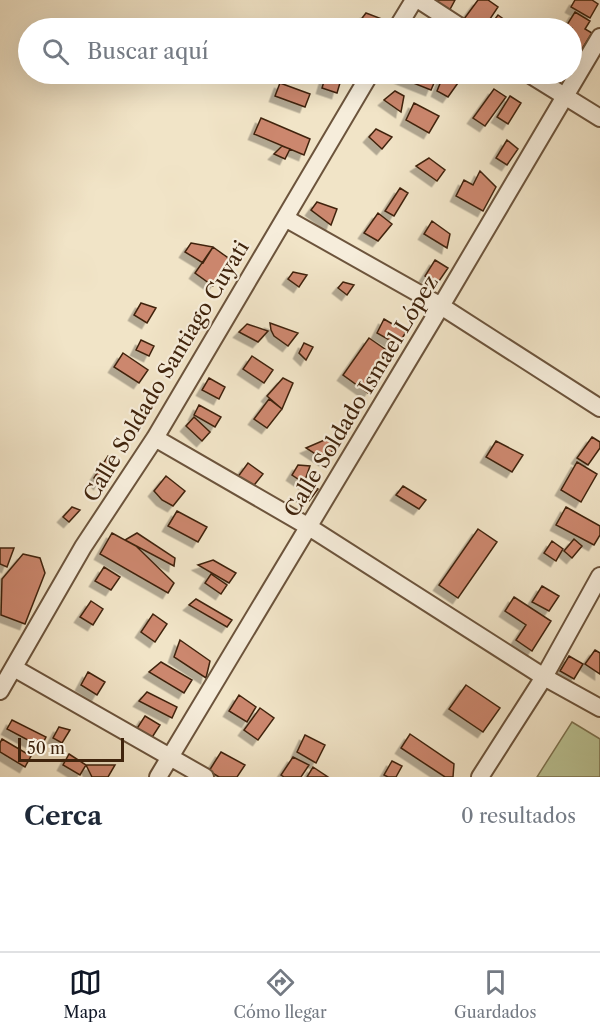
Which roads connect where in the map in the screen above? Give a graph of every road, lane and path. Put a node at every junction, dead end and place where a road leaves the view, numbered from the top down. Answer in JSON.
{"nodes":[{"id":1,"x":414,"y":0,"type":"edge"},
{"id":2,"x":419,"y":0,"type":"edge"},
{"id":3,"x":403,"y":18,"type":"edge"},
{"id":4,"x":447,"y":18,"type":"edge"},
{"id":5,"x":600,"y":37,"type":"edge"},
{"id":6,"x":582,"y":68,"type":"edge"},
{"id":7,"x":364,"y":84,"type":"edge"},
{"id":8,"x":545,"y":84,"type":"edge"},
{"id":9,"x":573,"y":84,"type":"edge"},
{"id":10,"x":565,"y":97,"type":"junction"},
{"id":11,"x":600,"y":118,"type":"edge"},
{"id":12,"x":285,"y":218,"type":"junction"},
{"id":13,"x":441,"y":306,"type":"junction"},
{"id":14,"x":600,"y":408,"type":"edge"},
{"id":15,"x":155,"y":438,"type":"junction"},
{"id":16,"x":309,"y":527,"type":"junction"},
{"id":17,"x":600,"y":576,"type":"edge"},
{"id":18,"x":14,"y":668,"type":"junction"},
{"id":19,"x":544,"y":677,"type":"junction"},
{"id":20,"x":0,"y":691,"type":"edge"},
{"id":21,"x":600,"y":708,"type":"edge"},
{"id":22,"x":170,"y":757,"type":"junction"},
{"id":23,"x":158,"y":777,"type":"edge"},
{"id":24,"x":205,"y":777,"type":"edge"},
{"id":25,"x":480,"y":777,"type":"edge"}],
"edges":[{"from":1,"to":3,"type":"street"},
{"from":2,"to":4,"type":"street"},
{"from":5,"to":6,"type":"street","name":"Calle Soldado Ismael López"},
{"from":7,"to":12,"type":"street","name":"Calle Soldado Santiago Cuyati"},
{"from":8,"to":10,"type":"street"},
{"from":9,"to":10,"type":"street","name":"Calle Soldado Ismael López"},
{"from":10,"to":11,"type":"street"},
{"from":10,"to":13,"type":"street","name":"Calle Soldado Ismael López"},
{"from":12,"to":13,"type":"street"},
{"from":12,"to":15,"type":"street","name":"Calle Soldado Santiago Cuyati"},
{"from":13,"to":14,"type":"street"},
{"from":13,"to":16,"type":"street","name":"Calle Soldado Ismael López"},
{"from":15,"to":16,"type":"street"},
{"from":15,"to":18,"type":"street","name":"Calle Soldado Santiago Cuyati"},
{"from":16,"to":19,"type":"street"},
{"from":16,"to":22,"type":"street","name":"Calle Soldado Ismael López"},
{"from":17,"to":19,"type":"street"},
{"from":18,"to":20,"type":"street","name":"Calle Soldado Santiago Cuyati"},
{"from":18,"to":22,"type":"street"},
{"from":19,"to":21,"type":"street"},
{"from":19,"to":25,"type":"street"},
{"from":22,"to":23,"type":"street","name":"Calle Soldado Ismael López"},
{"from":22,"to":24,"type":"street"}]}
